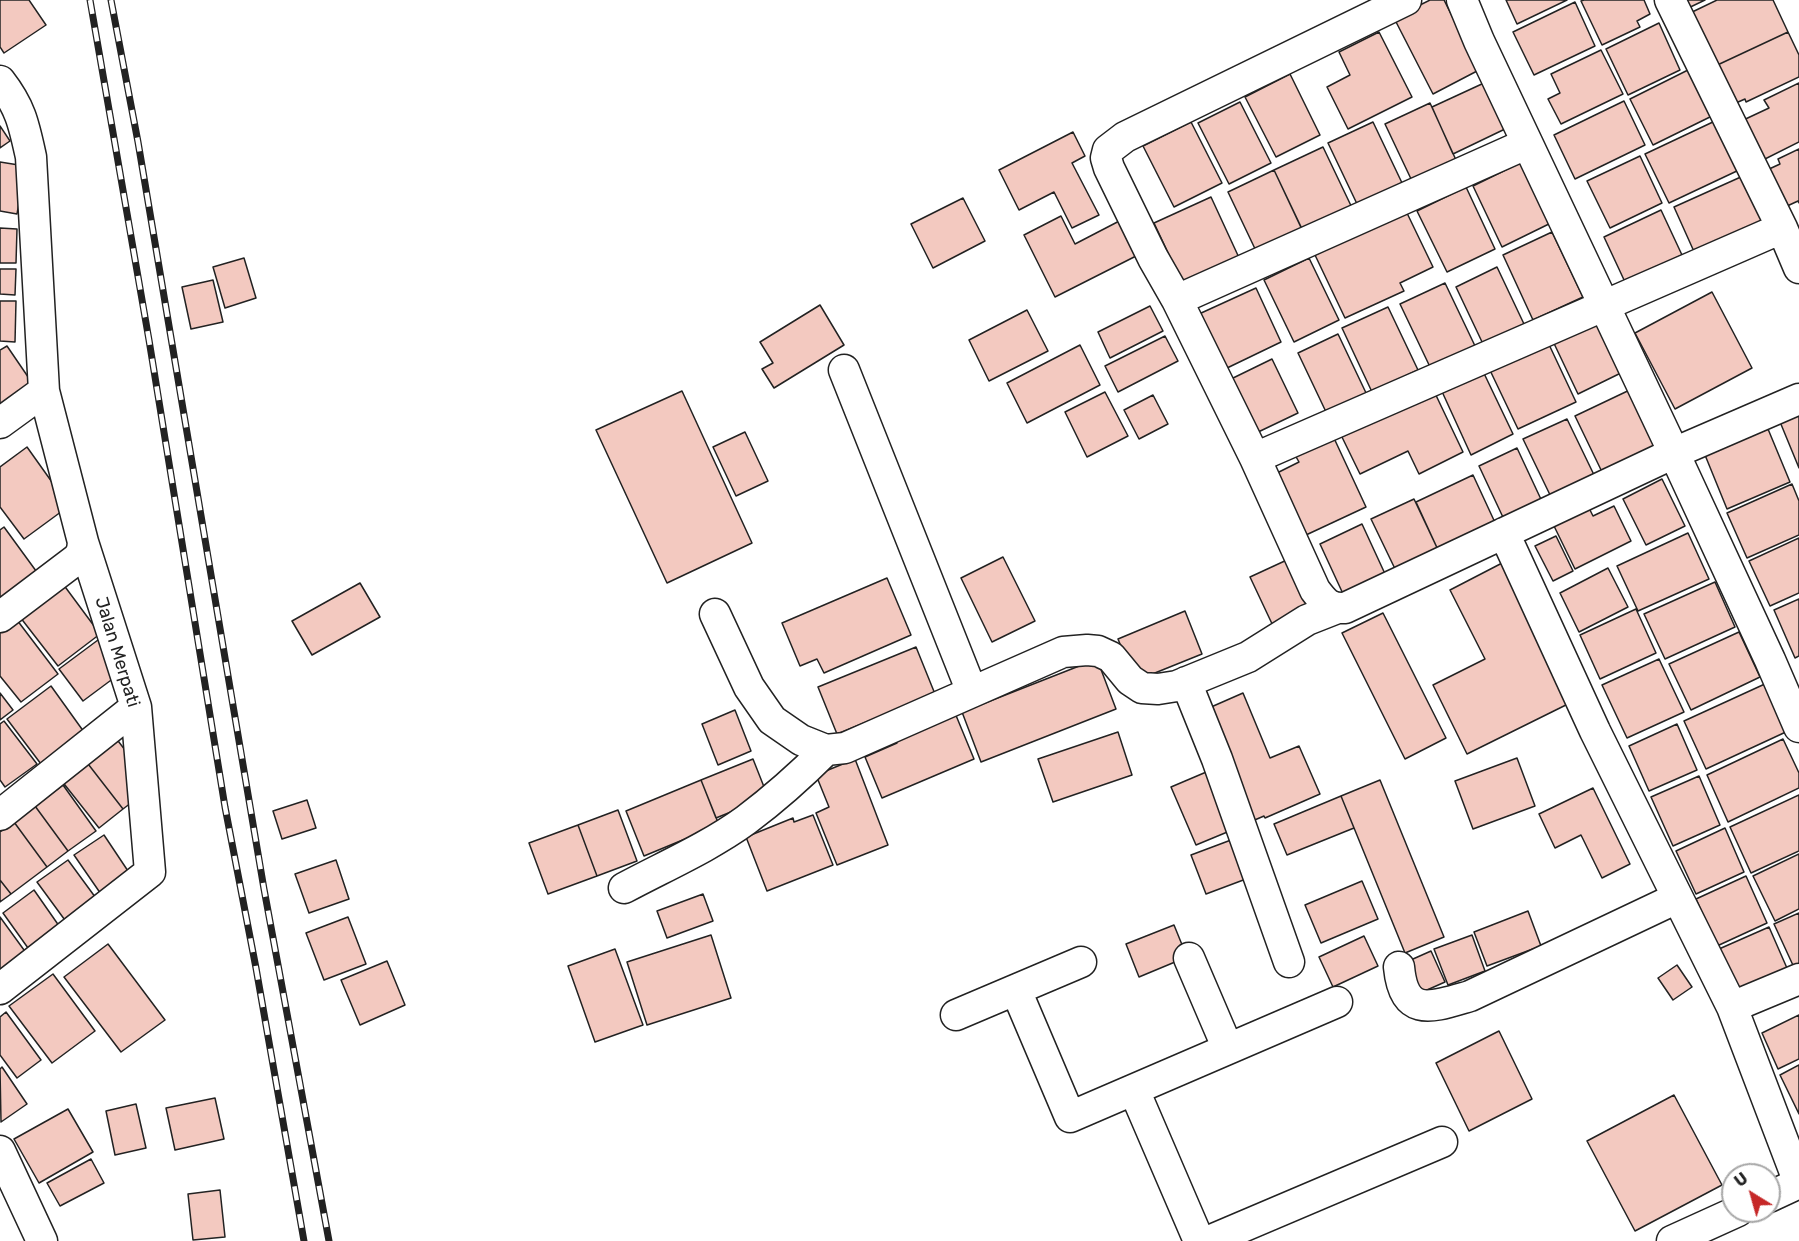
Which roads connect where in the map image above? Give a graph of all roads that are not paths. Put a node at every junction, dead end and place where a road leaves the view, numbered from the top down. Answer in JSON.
{"nodes":[{"id":1,"x":1406,"y":0,"type":"edge"},
{"id":2,"x":1462,"y":0,"type":"edge"},
{"id":3,"x":1670,"y":0,"type":"edge"},
{"id":4,"x":0,"y":81,"type":"edge"},
{"id":5,"x":1526,"y":144,"type":"junction"},
{"id":6,"x":1782,"y":228,"type":"junction"},
{"id":7,"x":1799,"y":268,"type":"edge"},
{"id":8,"x":1177,"y":300,"type":"junction"},
{"id":9,"x":1604,"y":304,"type":"junction"},
{"id":10,"x":844,"y":370,"type":"dead end"},
{"id":11,"x":44,"y":391,"type":"junction"},
{"id":12,"x":1799,"y":399,"type":"edge"},
{"id":13,"x":0,"y":423,"type":"edge"},
{"id":14,"x":1674,"y":453,"type":"junction"},
{"id":15,"x":1255,"y":458,"type":"junction"},
{"id":16,"x":1504,"y":533,"type":"junction"},
{"id":17,"x":83,"y":542,"type":"junction"},
{"id":18,"x":1335,"y":609,"type":"junction"},
{"id":19,"x":715,"y":614,"type":"dead end"},
{"id":20,"x":0,"y":617,"type":"edge"},
{"id":21,"x":1186,"y":682,"type":"junction"},
{"id":22,"x":972,"y":692,"type":"junction"},
{"id":23,"x":136,"y":707,"type":"junction"},
{"id":24,"x":1799,"y":727,"type":"edge"},
{"id":25,"x":826,"y":750,"type":"junction"},
{"id":26,"x":0,"y":815,"type":"edge"},
{"id":27,"x":624,"y":888,"type":"dead end"},
{"id":28,"x":1677,"y":898,"type":"junction"},
{"id":29,"x":1189,"y":958,"type":"dead end"},
{"id":30,"x":1081,"y":962,"type":"dead end"},
{"id":31,"x":1290,"y":962,"type":"dead end"},
{"id":32,"x":1399,"y":967,"type":"dead end"},
{"id":33,"x":1799,"y":979,"type":"edge"},
{"id":34,"x":0,"y":989,"type":"edge"},
{"id":35,"x":1016,"y":990,"type":"junction"},
{"id":36,"x":1337,"y":1002,"type":"dead end"},
{"id":37,"x":1731,"y":1006,"type":"junction"},
{"id":38,"x":956,"y":1015,"type":"dead end"},
{"id":39,"x":1228,"y":1049,"type":"junction"},
{"id":40,"x":1134,"y":1090,"type":"junction"},
{"id":41,"x":1442,"y":1142,"type":"dead end"},
{"id":42,"x":0,"y":1151,"type":"edge"},
{"id":43,"x":1799,"y":1183,"type":"edge"},
{"id":44,"x":1781,"y":1191,"type":"edge"},
{"id":45,"x":1721,"y":1219,"type":"edge"},
{"id":46,"x":42,"y":1241,"type":"edge"},
{"id":47,"x":1199,"y":1241,"type":"edge"},
{"id":48,"x":1209,"y":1241,"type":"edge"},
{"id":49,"x":1672,"y":1241,"type":"edge"}],
"edges":[{"from":1,"to":8,"type":"street"},
{"from":2,"to":5,"type":"street"},
{"from":3,"to":6,"type":"street"},
{"from":4,"to":11,"type":"street","name":"Jalan Merpati"},
{"from":5,"to":8,"type":"street"},
{"from":5,"to":9,"type":"street"},
{"from":6,"to":7,"type":"street"},
{"from":6,"to":9,"type":"street"},
{"from":8,"to":15,"type":"street"},
{"from":9,"to":14,"type":"street"},
{"from":9,"to":15,"type":"street"},
{"from":10,"to":22,"type":"street"},
{"from":11,"to":13,"type":"street"},
{"from":11,"to":17,"type":"street","name":"Jalan Merpati"},
{"from":12,"to":14,"type":"street"},
{"from":14,"to":16,"type":"street"},
{"from":14,"to":24,"type":"street"},
{"from":15,"to":18,"type":"street"},
{"from":16,"to":18,"type":"street"},
{"from":16,"to":28,"type":"street"},
{"from":17,"to":20,"type":"street"},
{"from":17,"to":23,"type":"street","name":"Jalan Merpati"},
{"from":18,"to":21,"type":"street"},
{"from":19,"to":25,"type":"street"},
{"from":21,"to":22,"type":"street"},
{"from":21,"to":31,"type":"street"},
{"from":22,"to":25,"type":"street"},
{"from":23,"to":26,"type":"street"},
{"from":23,"to":34,"type":"street","name":"Jalan Merpati"},
{"from":25,"to":27,"type":"street"},
{"from":28,"to":32,"type":"street"},
{"from":28,"to":37,"type":"street"},
{"from":29,"to":39,"type":"street"},
{"from":30,"to":35,"type":"street"},
{"from":33,"to":37,"type":"street"},
{"from":35,"to":38,"type":"street"},
{"from":35,"to":40,"type":"street"},
{"from":36,"to":39,"type":"street"},
{"from":37,"to":43,"type":"street"},
{"from":39,"to":40,"type":"street"},
{"from":40,"to":47,"type":"street"},
{"from":41,"to":48,"type":"street"},
{"from":42,"to":46,"type":"street"},
{"from":43,"to":44,"type":"street"},
{"from":45,"to":49,"type":"street"}]}
